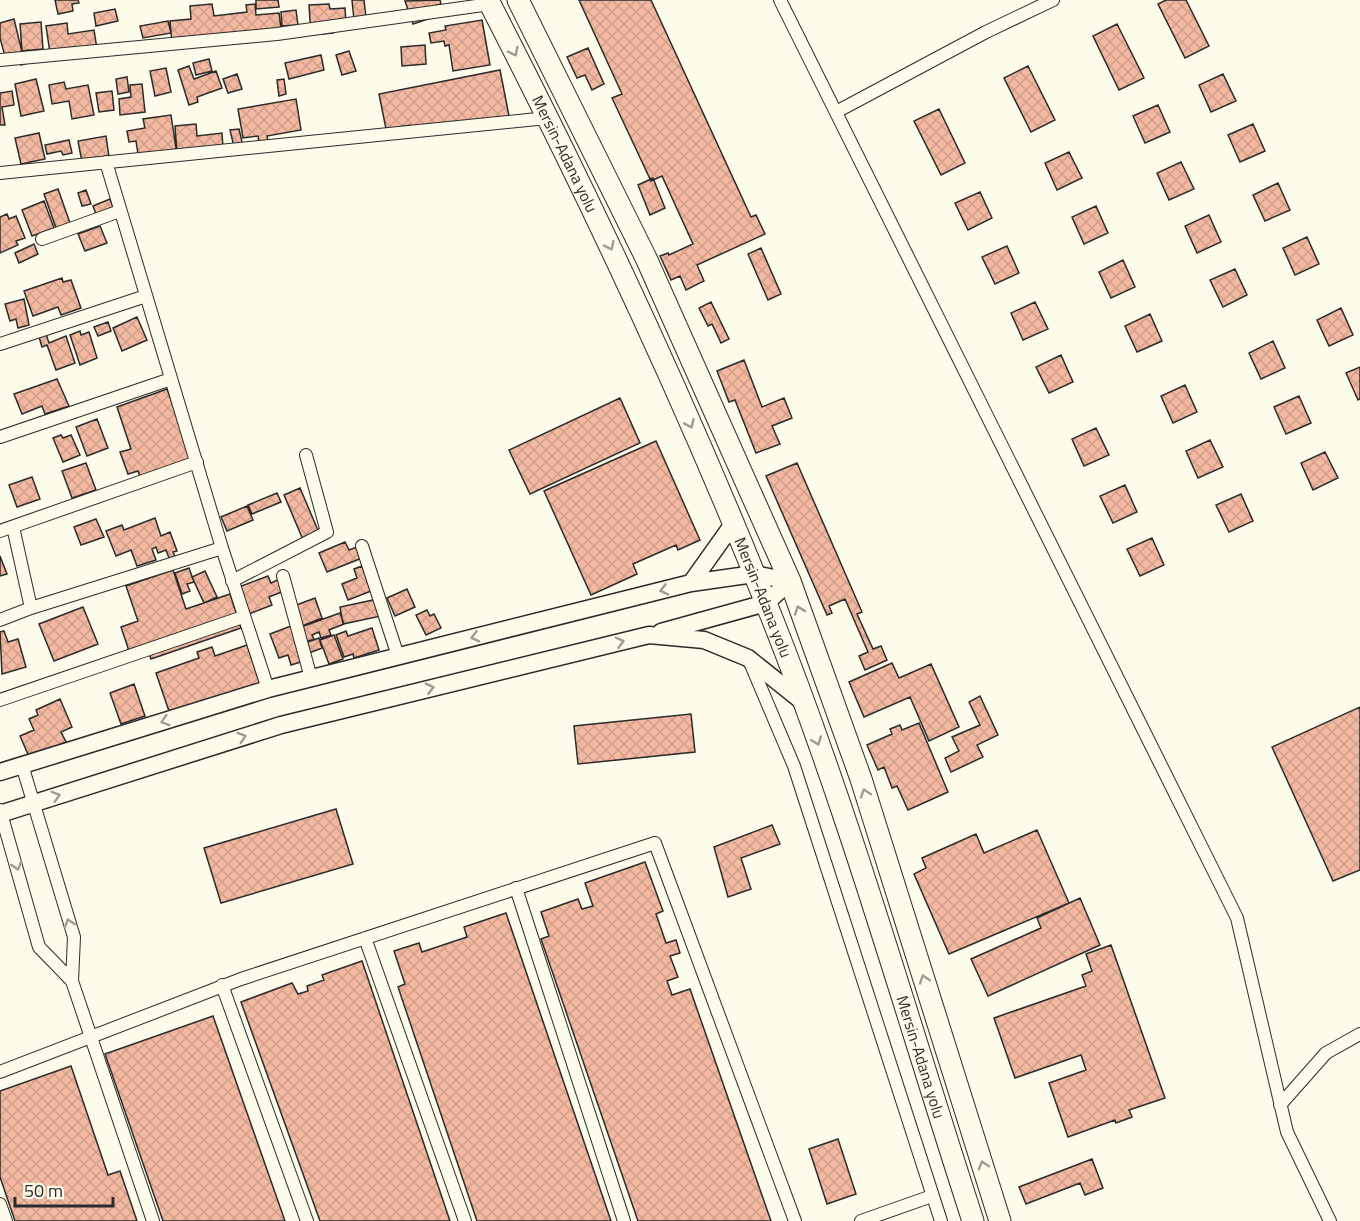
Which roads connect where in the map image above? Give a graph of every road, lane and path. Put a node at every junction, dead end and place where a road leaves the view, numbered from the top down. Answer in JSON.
{"nodes":[{"id":1,"x":518,"y":0,"type":"edge"},
{"id":2,"x":780,"y":0,"type":"edge"},
{"id":3,"x":1053,"y":0,"type":"edge"},
{"id":4,"x":489,"y":2,"type":"edge"},
{"id":5,"x":0,"y":60,"type":"edge"},
{"id":6,"x":836,"y":112,"type":"junction"},
{"id":7,"x":547,"y":118,"type":"junction"},
{"id":8,"x":106,"y":162,"type":"junction"},
{"id":9,"x":0,"y":173,"type":"edge"},
{"id":10,"x":120,"y":211,"type":"junction"},
{"id":11,"x":42,"y":239,"type":"dead end"},
{"id":12,"x":146,"y":296,"type":"junction"},
{"id":13,"x":0,"y":344,"type":"edge"},
{"id":14,"x":171,"y":379,"type":"junction"},
{"id":15,"x":0,"y":437,"type":"edge"},
{"id":16,"x":306,"y":455,"type":"dead end"},
{"id":17,"x":197,"y":462,"type":"junction"},
{"id":18,"x":733,"y":524,"type":"junction"},
{"id":19,"x":13,"y":527,"type":"junction"},
{"id":20,"x":0,"y":531,"type":"edge"},
{"id":21,"x":362,"y":546,"type":"dead end"},
{"id":22,"x":222,"y":548,"type":"junction"},
{"id":23,"x":754,"y":574,"type":"junction"},
{"id":24,"x":283,"y":576,"type":"dead end"},
{"id":25,"x":232,"y":581,"type":"junction"},
{"id":26,"x":790,"y":581,"type":"junction"},
{"id":27,"x":692,"y":584,"type":"junction"},
{"id":28,"x":766,"y":603,"type":"junction"},
{"id":29,"x":31,"y":608,"type":"junction"},
{"id":30,"x":243,"y":617,"type":"junction"},
{"id":31,"x":0,"y":620,"type":"edge"},
{"id":32,"x":649,"y":635,"type":"junction"},
{"id":33,"x":398,"y":656,"type":"junction"},
{"id":34,"x":748,"y":658,"type":"junction"},
{"id":35,"x":311,"y":678,"type":"junction"},
{"id":36,"x":268,"y":689,"type":"junction"},
{"id":37,"x":0,"y":700,"type":"edge"},
{"id":38,"x":803,"y":702,"type":"junction"},
{"id":39,"x":22,"y":765,"type":"junction"},
{"id":40,"x":0,"y":772,"type":"edge"},
{"id":41,"x":33,"y":802,"type":"junction"},
{"id":42,"x":0,"y":812,"type":"edge"},
{"id":43,"x":516,"y":888,"type":"junction"},
{"id":44,"x":365,"y":938,"type":"junction"},
{"id":45,"x":72,"y":981,"type":"junction"},
{"id":46,"x":222,"y":985,"type":"junction"},
{"id":47,"x":1360,"y":1034,"type":"edge"},
{"id":48,"x":90,"y":1039,"type":"junction"},
{"id":49,"x":0,"y":1072,"type":"edge"},
{"id":50,"x":1280,"y":1105,"type":"junction"},
{"id":51,"x":932,"y":1196,"type":"junction"},
{"id":52,"x":0,"y":1204,"type":"edge"},
{"id":53,"x":6,"y":1221,"type":"edge"},
{"id":54,"x":153,"y":1221,"type":"edge"},
{"id":55,"x":307,"y":1221,"type":"edge"},
{"id":56,"x":465,"y":1221,"type":"edge"},
{"id":57,"x":624,"y":1221,"type":"edge"},
{"id":58,"x":795,"y":1221,"type":"edge"},
{"id":59,"x":861,"y":1221,"type":"edge"},
{"id":60,"x":941,"y":1221,"type":"edge"},
{"id":61,"x":973,"y":1221,"type":"edge"},
{"id":62,"x":1000,"y":1221,"type":"edge"},
{"id":63,"x":1330,"y":1221,"type":"edge"}],
"edges":[{"from":1,"to":26,"type":"highway","name":"Mersin-Adana yolu"},
{"from":2,"to":6,"type":"street"},
{"from":3,"to":6,"type":"street"},
{"from":4,"to":5,"type":"street"},
{"from":4,"to":7,"type":"highway","name":"Mersin-Adana yolu","one_way":true},
{"from":6,"to":50,"type":"street"},
{"from":7,"to":8,"type":"street"},
{"from":7,"to":18,"type":"highway","name":"Mersin-Adana yolu","one_way":true},
{"from":8,"to":9,"type":"street"},
{"from":8,"to":10,"type":"street"},
{"from":10,"to":11,"type":"street"},
{"from":10,"to":12,"type":"street"},
{"from":12,"to":13,"type":"street"},
{"from":12,"to":14,"type":"street"},
{"from":14,"to":15,"type":"street"},
{"from":14,"to":17,"type":"street"},
{"from":16,"to":25,"type":"street"},
{"from":17,"to":19,"type":"street"},
{"from":17,"to":22,"type":"street"},
{"from":18,"to":23,"type":"highway","name":"Mersin-Adana yolu"},
{"from":18,"to":27,"type":"main road"},
{"from":19,"to":20,"type":"street"},
{"from":19,"to":29,"type":"street"},
{"from":21,"to":33,"type":"street"},
{"from":22,"to":25,"type":"street"},
{"from":22,"to":29,"type":"street"},
{"from":23,"to":26,"type":"main road"},
{"from":23,"to":27,"type":"main road"},
{"from":23,"to":28,"type":"highway","name":"Mersin-Adana yolu"},
{"from":24,"to":35,"type":"street"},
{"from":25,"to":30,"type":"street"},
{"from":26,"to":28,"type":"main road"},
{"from":62,"to":26,"type":"highway","name":"Mersin-Adana yolu","one_way":true},
{"from":27,"to":33,"type":"main road","one_way":true},
{"from":28,"to":32,"type":"main road"},
{"from":28,"to":38,"type":"highway","name":"Mersin-Adana yolu"},
{"from":29,"to":31,"type":"street"},
{"from":30,"to":36,"type":"street"},
{"from":30,"to":37,"type":"street"},
{"from":32,"to":34,"type":"main road"},
{"from":41,"to":32,"type":"main road","one_way":true},
{"from":33,"to":35,"type":"main road"},
{"from":34,"to":38,"type":"main road"},
{"from":34,"to":51,"type":"street"},
{"from":35,"to":36,"type":"main road"},
{"from":36,"to":39,"type":"main road","one_way":true},
{"from":38,"to":61,"type":"highway","name":"Mersin-Adana yolu","one_way":true},
{"from":39,"to":40,"type":"main road"},
{"from":39,"to":41,"type":"street"},
{"from":41,"to":42,"type":"main road"},
{"from":45,"to":41,"type":"street","one_way":true},
{"from":42,"to":45,"type":"street","one_way":true},
{"from":43,"to":44,"type":"street"},
{"from":43,"to":57,"type":"street"},
{"from":43,"to":58,"type":"street"},
{"from":44,"to":46,"type":"street"},
{"from":44,"to":56,"type":"street"},
{"from":45,"to":48,"type":"street"},
{"from":46,"to":48,"type":"street"},
{"from":46,"to":55,"type":"street"},
{"from":47,"to":50,"type":"street"},
{"from":48,"to":49,"type":"street"},
{"from":48,"to":54,"type":"street"},
{"from":50,"to":63,"type":"street"},
{"from":51,"to":59,"type":"street"},
{"from":51,"to":60,"type":"street"},
{"from":52,"to":53,"type":"street"}]}
